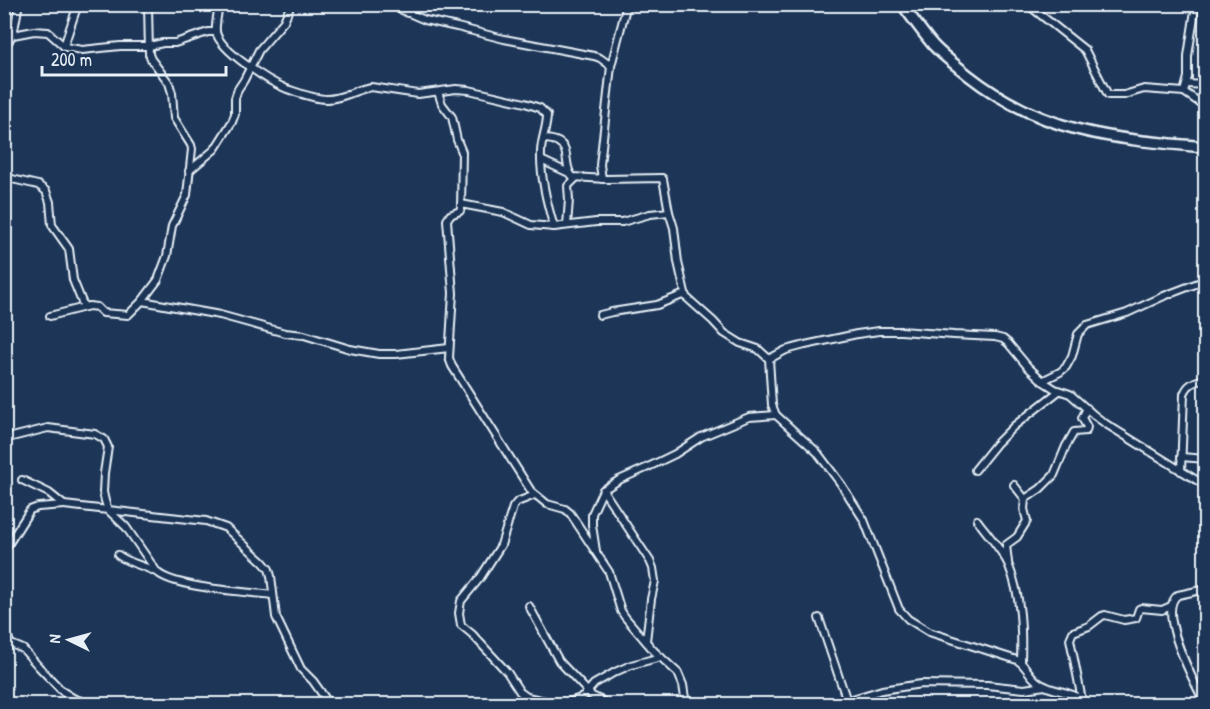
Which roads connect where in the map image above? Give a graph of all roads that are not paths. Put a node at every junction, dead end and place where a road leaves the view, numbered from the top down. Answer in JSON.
{"nodes":[{"id":1,"x":19,"y":4,"type":"edge"},
{"id":2,"x":78,"y":4,"type":"edge"},
{"id":3,"x":148,"y":4,"type":"edge"},
{"id":4,"x":219,"y":4,"type":"edge"},
{"id":5,"x":291,"y":4,"type":"edge"},
{"id":6,"x":388,"y":4,"type":"edge"},
{"id":7,"x":411,"y":4,"type":"edge"},
{"id":8,"x":627,"y":4,"type":"edge"},
{"id":9,"x":902,"y":4,"type":"edge"},
{"id":10,"x":1027,"y":4,"type":"edge"},
{"id":11,"x":1196,"y":4,"type":"edge"},
{"id":12,"x":407,"y":13,"type":"junction"},
{"id":13,"x":216,"y":32,"type":"junction"},
{"id":14,"x":4,"y":33,"type":"edge"},
{"id":15,"x":13,"y":35,"type":"junction"},
{"id":16,"x":64,"y":46,"type":"junction"},
{"id":17,"x":149,"y":46,"type":"junction"},
{"id":18,"x":4,"y":47,"type":"edge"},
{"id":19,"x":250,"y":66,"type":"junction"},
{"id":20,"x":611,"y":66,"type":"junction"},
{"id":21,"x":1187,"y":84,"type":"junction"},
{"id":22,"x":1206,"y":85,"type":"edge"},
{"id":23,"x":438,"y":92,"type":"junction"},
{"id":24,"x":1184,"y":92,"type":"junction"},
{"id":25,"x":1206,"y":107,"type":"edge"},
{"id":26,"x":543,"y":139,"type":"junction"},
{"id":27,"x":1206,"y":147,"type":"edge"},
{"id":28,"x":541,"y":160,"type":"junction"},
{"id":29,"x":189,"y":171,"type":"junction"},
{"id":30,"x":569,"y":173,"type":"junction"},
{"id":31,"x":4,"y":174,"type":"edge"},
{"id":32,"x":576,"y":178,"type":"junction"},
{"id":33,"x":602,"y":179,"type":"junction"},
{"id":34,"x":461,"y":204,"type":"junction"},
{"id":35,"x":669,"y":212,"type":"junction"},
{"id":36,"x":567,"y":225,"type":"junction"},
{"id":37,"x":554,"y":227,"type":"junction"},
{"id":38,"x":1206,"y":280,"type":"edge"},
{"id":39,"x":685,"y":294,"type":"junction"},
{"id":40,"x":142,"y":302,"type":"junction"},
{"id":41,"x":84,"y":307,"type":"junction"},
{"id":42,"x":50,"y":315,"type":"dead end"},
{"id":43,"x":600,"y":315,"type":"dead end"},
{"id":44,"x":449,"y":348,"type":"junction"},
{"id":45,"x":769,"y":359,"type":"junction"},
{"id":46,"x":1206,"y":378,"type":"edge"},
{"id":47,"x":1042,"y":381,"type":"junction"},
{"id":48,"x":1059,"y":391,"type":"junction"},
{"id":49,"x":1087,"y":408,"type":"junction"},
{"id":50,"x":776,"y":415,"type":"junction"},
{"id":51,"x":4,"y":439,"type":"edge"},
{"id":52,"x":1181,"y":457,"type":"junction"},
{"id":53,"x":1206,"y":459,"type":"edge"},
{"id":54,"x":975,"y":470,"type":"dead end"},
{"id":55,"x":1181,"y":471,"type":"junction"},
{"id":56,"x":22,"y":480,"type":"dead end"},
{"id":57,"x":1014,"y":485,"type":"dead end"},
{"id":58,"x":1206,"y":486,"type":"edge"},
{"id":59,"x":603,"y":490,"type":"junction"},
{"id":60,"x":535,"y":495,"type":"junction"},
{"id":61,"x":1025,"y":499,"type":"junction"},
{"id":62,"x":64,"y":506,"type":"junction"},
{"id":63,"x":108,"y":510,"type":"junction"},
{"id":64,"x":977,"y":520,"type":"dead end"},
{"id":65,"x":7,"y":542,"type":"edge"},
{"id":66,"x":4,"y":551,"type":"edge"},
{"id":67,"x":596,"y":553,"type":"junction"},
{"id":68,"x":118,"y":555,"type":"dead end"},
{"id":69,"x":1008,"y":563,"type":"junction"},
{"id":70,"x":157,"y":572,"type":"junction"},
{"id":71,"x":1206,"y":589,"type":"edge"},
{"id":72,"x":273,"y":595,"type":"junction"},
{"id":73,"x":529,"y":606,"type":"dead end"},
{"id":74,"x":1171,"y":606,"type":"junction"},
{"id":75,"x":4,"y":616,"type":"edge"},
{"id":76,"x":819,"y":618,"type":"dead end"},
{"id":77,"x":646,"y":641,"type":"junction"},
{"id":78,"x":8,"y":642,"type":"edge"},
{"id":79,"x":661,"y":657,"type":"junction"},
{"id":80,"x":1021,"y":662,"type":"junction"},
{"id":81,"x":1045,"y":686,"type":"junction"},
{"id":82,"x":587,"y":692,"type":"junction"},
{"id":83,"x":1082,"y":702,"type":"edge"},
{"id":84,"x":848,"y":703,"type":"edge"},
{"id":85,"x":89,"y":705,"type":"edge"},
{"id":86,"x":328,"y":705,"type":"edge"},
{"id":87,"x":608,"y":705,"type":"edge"},
{"id":88,"x":686,"y":705,"type":"edge"},
{"id":89,"x":836,"y":705,"type":"edge"},
{"id":90,"x":1205,"y":705,"type":"edge"}],
"edges":[{"from":1,"to":15,"type":"street"},
{"from":2,"to":16,"type":"street"},
{"from":3,"to":17,"type":"street"},
{"from":4,"to":13,"type":"street"},
{"from":5,"to":19,"type":"street"},
{"from":6,"to":12,"type":"street"},
{"from":7,"to":12,"type":"street"},
{"from":8,"to":20,"type":"street"},
{"from":9,"to":27,"type":"main road"},
{"from":10,"to":24,"type":"street"},
{"from":11,"to":21,"type":"street"},
{"from":12,"to":20,"type":"street"},
{"from":13,"to":17,"type":"street"},
{"from":13,"to":19,"type":"street"},
{"from":14,"to":15,"type":"street"},
{"from":15,"to":16,"type":"street"},
{"from":15,"to":18,"type":"street"},
{"from":16,"to":17,"type":"street"},
{"from":17,"to":29,"type":"street"},
{"from":19,"to":23,"type":"street"},
{"from":19,"to":29,"type":"street"},
{"from":20,"to":33,"type":"street"},
{"from":21,"to":22,"type":"street"},
{"from":21,"to":24,"type":"street"},
{"from":23,"to":26,"type":"street"},
{"from":23,"to":34,"type":"street"},
{"from":24,"to":25,"type":"street"},
{"from":26,"to":28,"type":"street"},
{"from":26,"to":30,"type":"street"},
{"from":28,"to":30,"type":"street"},
{"from":28,"to":37,"type":"street"},
{"from":29,"to":40,"type":"street"},
{"from":30,"to":32,"type":"street"},
{"from":31,"to":41,"type":"street"},
{"from":32,"to":33,"type":"street"},
{"from":32,"to":36,"type":"street"},
{"from":33,"to":35,"type":"street"},
{"from":34,"to":37,"type":"street"},
{"from":34,"to":44,"type":"street"},
{"from":35,"to":36,"type":"street"},
{"from":35,"to":39,"type":"street"},
{"from":36,"to":37,"type":"street"},
{"from":38,"to":47,"type":"street"},
{"from":39,"to":43,"type":"street"},
{"from":39,"to":45,"type":"street"},
{"from":40,"to":41,"type":"street"},
{"from":40,"to":44,"type":"street"},
{"from":41,"to":42,"type":"street"},
{"from":44,"to":60,"type":"street"},
{"from":45,"to":47,"type":"street"},
{"from":45,"to":50,"type":"street"},
{"from":46,"to":52,"type":"street"},
{"from":47,"to":48,"type":"street"},
{"from":48,"to":49,"type":"street"},
{"from":48,"to":54,"type":"street"},
{"from":49,"to":55,"type":"street"},
{"from":49,"to":61,"type":"street"},
{"from":50,"to":59,"type":"street"},
{"from":50,"to":80,"type":"street"},
{"from":51,"to":63,"type":"street"},
{"from":52,"to":53,"type":"street"},
{"from":52,"to":55,"type":"street"},
{"from":55,"to":58,"type":"street"},
{"from":56,"to":62,"type":"street"},
{"from":57,"to":61,"type":"street"},
{"from":59,"to":67,"type":"street"},
{"from":59,"to":77,"type":"street"},
{"from":60,"to":67,"type":"street"},
{"from":60,"to":82,"type":"street"},
{"from":61,"to":69,"type":"street"},
{"from":62,"to":63,"type":"street"},
{"from":62,"to":65,"type":"street"},
{"from":63,"to":70,"type":"street"},
{"from":63,"to":72,"type":"street"},
{"from":64,"to":69,"type":"street"},
{"from":65,"to":66,"type":"street"},
{"from":67,"to":77,"type":"street"},
{"from":68,"to":70,"type":"street"},
{"from":69,"to":80,"type":"street"},
{"from":70,"to":72,"type":"street"},
{"from":71,"to":74,"type":"street"},
{"from":72,"to":86,"type":"street"},
{"from":73,"to":82,"type":"street"},
{"from":74,"to":83,"type":"street"},
{"from":74,"to":90,"type":"street"},
{"from":75,"to":78,"type":"street"},
{"from":76,"to":84,"type":"street"},
{"from":77,"to":79,"type":"street"},
{"from":78,"to":85,"type":"street"},
{"from":79,"to":82,"type":"street"},
{"from":79,"to":88,"type":"street"},
{"from":80,"to":81,"type":"street"},
{"from":81,"to":83,"type":"street"},
{"from":81,"to":84,"type":"street"},
{"from":82,"to":87,"type":"street"},
{"from":84,"to":89,"type":"street"}]}
